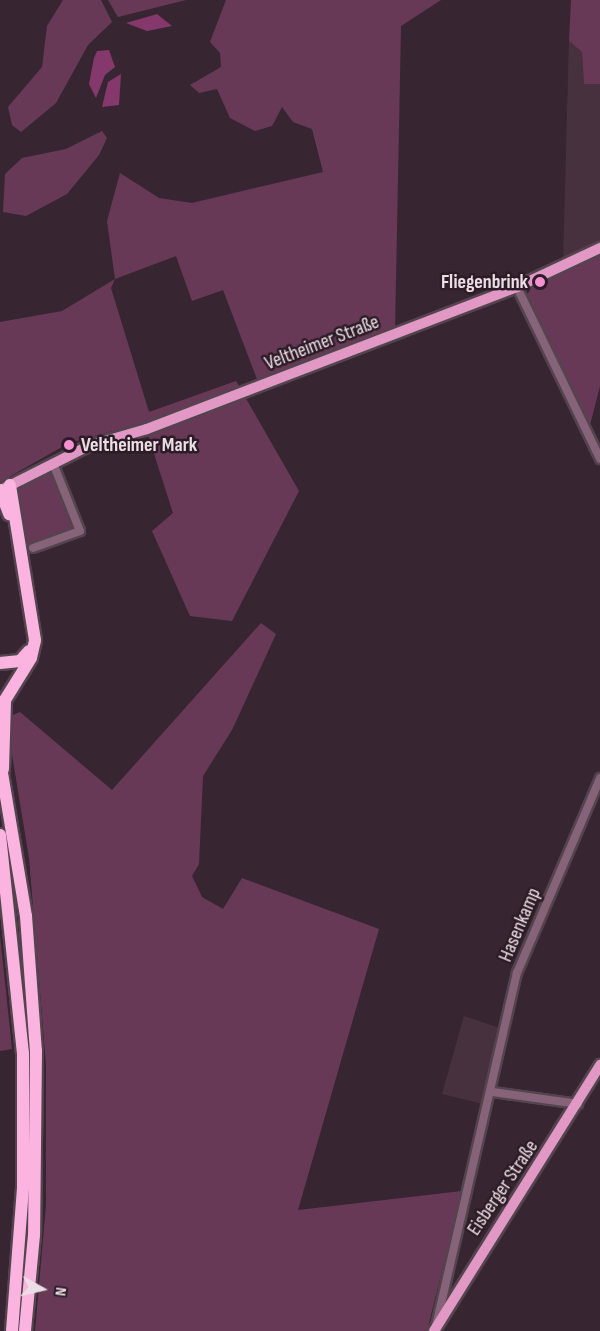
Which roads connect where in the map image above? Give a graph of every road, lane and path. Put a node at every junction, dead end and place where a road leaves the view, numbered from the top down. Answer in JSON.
{"nodes":[{"id":1,"x":600,"y":248,"type":"edge"},
{"id":2,"x":517,"y":287,"type":"junction"},
{"id":3,"x":600,"y":459,"type":"edge"},
{"id":4,"x":53,"y":463,"type":"junction"},
{"id":5,"x":4,"y":488,"type":"edge"},
{"id":6,"x":4,"y":510,"type":"edge"},
{"id":7,"x":15,"y":527,"type":"junction"},
{"id":8,"x":33,"y":548,"type":"dead end"},
{"id":9,"x":34,"y":627,"type":"junction"},
{"id":10,"x":0,"y":663,"type":"edge"},
{"id":11,"x":0,"y":761,"type":"edge"},
{"id":12,"x":3,"y":774,"type":"junction"},
{"id":13,"x":600,"y":778,"type":"edge"},
{"id":14,"x":0,"y":835,"type":"edge"},
{"id":15,"x":600,"y":1065,"type":"edge"},
{"id":16,"x":493,"y":1092,"type":"junction"},
{"id":17,"x":578,"y":1104,"type":"junction"},
{"id":18,"x":435,"y":1328,"type":"edge"},
{"id":19,"x":12,"y":1331,"type":"edge"},
{"id":20,"x":26,"y":1331,"type":"edge"}],
"edges":[{"from":1,"to":2,"type":"main road","name":"Veltheimer Straße"},
{"from":2,"to":3,"type":"street"},
{"from":2,"to":4,"type":"main road","name":"Veltheimer Straße"},
{"from":4,"to":5,"type":"main road","name":"Veltheimer Straße"},
{"from":4,"to":8,"type":"street"},
{"from":5,"to":6,"type":"highway"},
{"from":5,"to":7,"type":"highway"},
{"from":6,"to":7,"type":"highway"},
{"from":7,"to":9,"type":"highway"},
{"from":9,"to":10,"type":"highway"},
{"from":9,"to":12,"type":"highway"},
{"from":11,"to":12,"type":"highway"},
{"from":12,"to":20,"type":"highway"},
{"from":13,"to":16,"type":"street","name":"Hasenkamp"},
{"from":14,"to":19,"type":"highway"},
{"from":15,"to":17,"type":"main road","name":"Eisberger Straße"},
{"from":16,"to":17,"type":"street"},
{"from":16,"to":18,"type":"street","name":"Hasenkamp"},
{"from":17,"to":18,"type":"main road","name":"Eisberger Straße"}]}
